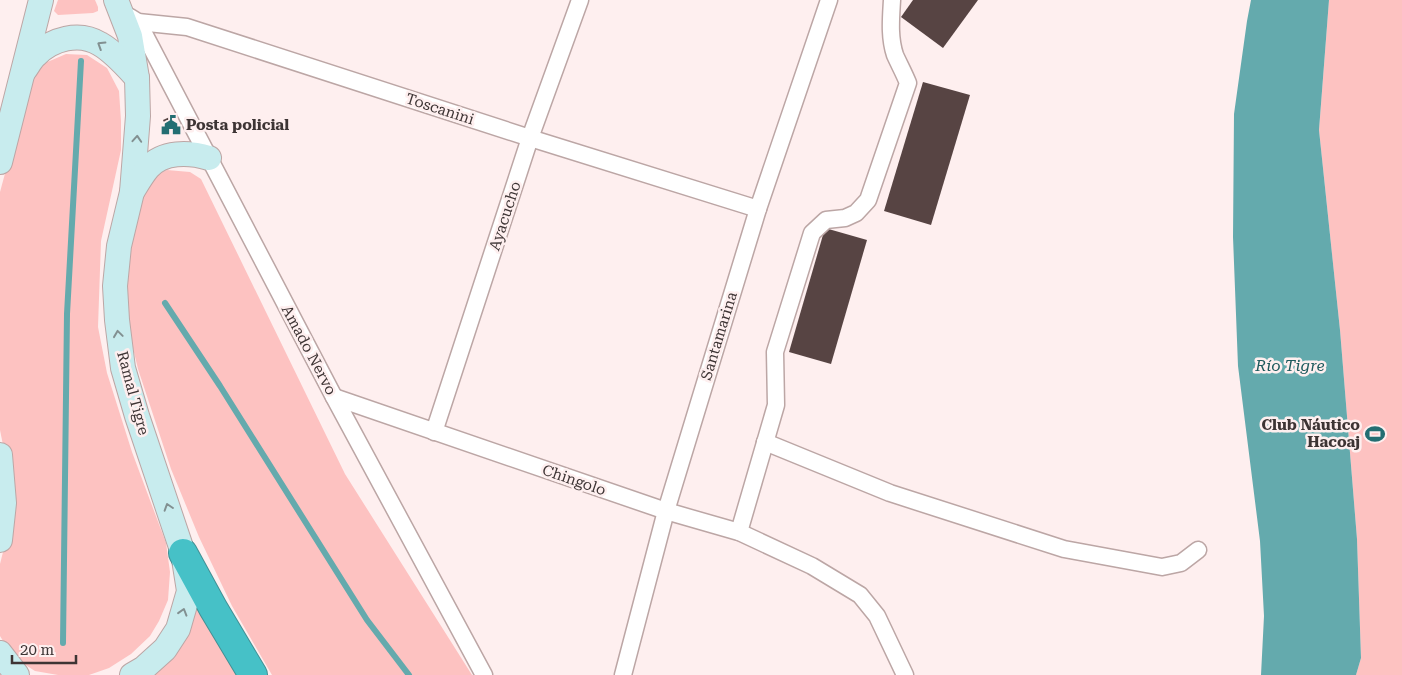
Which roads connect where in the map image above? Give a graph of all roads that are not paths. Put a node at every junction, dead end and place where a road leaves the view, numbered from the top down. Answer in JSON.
{"nodes":[{"id":1,"x":41,"y":0,"type":"edge"},
{"id":2,"x":580,"y":0,"type":"edge"},
{"id":3,"x":829,"y":0,"type":"edge"},
{"id":4,"x":892,"y":0,"type":"edge"},
{"id":5,"x":125,"y":12,"type":"edge"},
{"id":6,"x":21,"y":76,"type":"junction"},
{"id":7,"x":137,"y":78,"type":"junction"},
{"id":8,"x":530,"y":138,"type":"junction"},
{"id":9,"x":209,"y":158,"type":"junction"},
{"id":10,"x":0,"y":162,"type":"edge"},
{"id":11,"x":132,"y":192,"type":"junction"},
{"id":12,"x":758,"y":209,"type":"junction"},
{"id":13,"x":334,"y":397,"type":"junction"},
{"id":14,"x":434,"y":432,"type":"junction"},
{"id":15,"x":765,"y":442,"type":"junction"},
{"id":16,"x":0,"y":455,"type":"edge"},
{"id":17,"x":666,"y":511,"type":"junction"},
{"id":18,"x":739,"y":532,"type":"junction"},
{"id":19,"x":0,"y":540,"type":"edge"},
{"id":20,"x":1198,"y":550,"type":"dead end"},
{"id":21,"x":183,"y":553,"type":"junction"},
{"id":22,"x":0,"y":653,"type":"edge"},
{"id":23,"x":17,"y":675,"type":"edge"},
{"id":24,"x":132,"y":675,"type":"edge"},
{"id":25,"x":253,"y":675,"type":"edge"},
{"id":26,"x":484,"y":675,"type":"edge"},
{"id":27,"x":623,"y":675,"type":"edge"},
{"id":28,"x":905,"y":675,"type":"edge"}],
"edges":[{"from":1,"to":6,"type":"main road"},
{"from":2,"to":8,"type":"street","name":"Ayacucho"},
{"from":3,"to":12,"type":"street","name":"Santamarina"},
{"from":4,"to":15,"type":"street"},
{"from":5,"to":7,"type":"main road","name":"Ramal Tigre"},
{"from":5,"to":8,"type":"street","name":"Toscanini"},
{"from":5,"to":9,"type":"street","name":"Amado Nervo"},
{"from":7,"to":6,"type":"main road","one_way":true},
{"from":6,"to":10,"type":"main road"},
{"from":11,"to":7,"type":"main road","name":"Ramal Tigre","one_way":true},
{"from":8,"to":12,"type":"street","name":"Toscanini"},
{"from":8,"to":14,"type":"street","name":"Ayacucho"},
{"from":9,"to":11,"type":"main road"},
{"from":9,"to":13,"type":"street","name":"Amado Nervo"},
{"from":21,"to":11,"type":"main road","name":"Ramal Tigre","one_way":true},
{"from":12,"to":17,"type":"street","name":"Santamarina"},
{"from":13,"to":14,"type":"street","name":"Chingolo"},
{"from":13,"to":26,"type":"street","name":"Amado Nervo"},
{"from":14,"to":17,"type":"street","name":"Chingolo"},
{"from":15,"to":18,"type":"street"},
{"from":15,"to":20,"type":"street"},
{"from":16,"to":19,"type":"main road"},
{"from":17,"to":18,"type":"street","name":"Chingolo"},
{"from":17,"to":27,"type":"street","name":"Santamarina"},
{"from":18,"to":28,"type":"street","name":"Chingolo"},
{"from":24,"to":21,"type":"main road","name":"Ramal Tigre","one_way":true},
{"from":21,"to":25,"type":"highway","name":"Ramal Tigre"},
{"from":22,"to":23,"type":"main road"}]}
